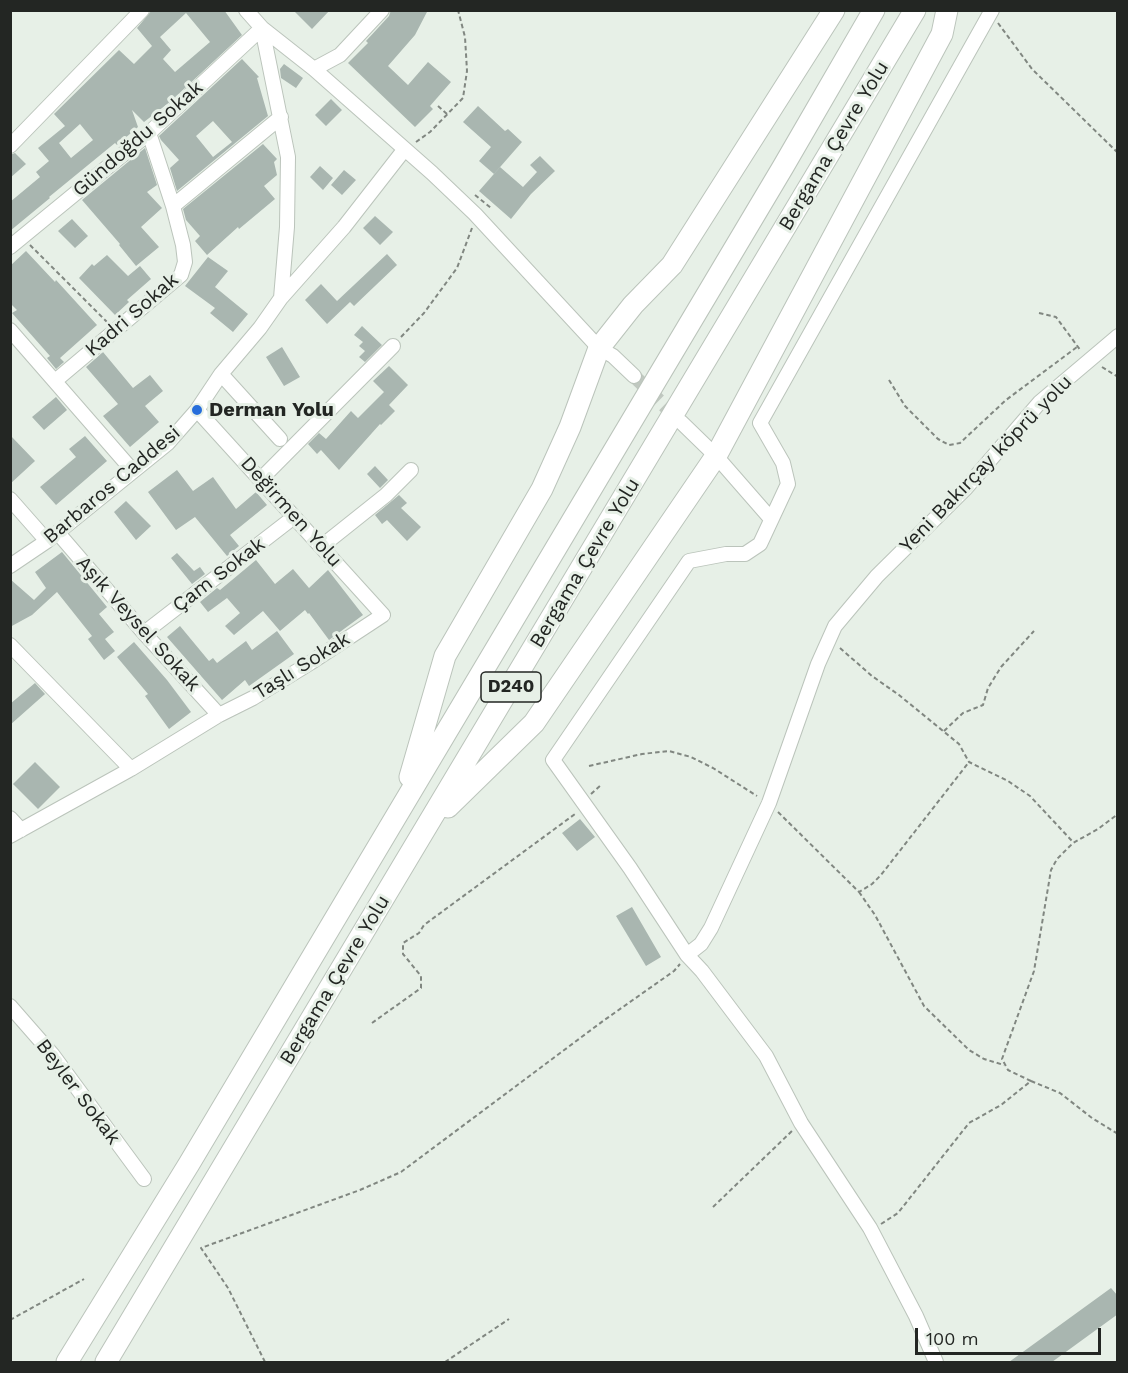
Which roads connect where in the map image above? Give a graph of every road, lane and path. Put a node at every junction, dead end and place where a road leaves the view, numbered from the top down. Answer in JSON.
{"nodes":[{"id":1,"x":142,"y":10,"type":"edge"},
{"id":2,"x":246,"y":10,"type":"edge"},
{"id":3,"x":382,"y":10,"type":"edge"},
{"id":4,"x":458,"y":10,"type":"edge"},
{"id":5,"x":834,"y":10,"type":"edge"},
{"id":6,"x":874,"y":10,"type":"edge"},
{"id":7,"x":915,"y":10,"type":"edge"},
{"id":8,"x":947,"y":10,"type":"edge"},
{"id":9,"x":991,"y":12,"type":"edge"},
{"id":10,"x":262,"y":28,"type":"junction"},
{"id":11,"x":314,"y":69,"type":"junction"},
{"id":12,"x":438,"y":106,"type":"dead end"},
{"id":13,"x":448,"y":114,"type":"junction"},
{"id":14,"x":281,"y":117,"type":"junction"},
{"id":15,"x":149,"y":133,"type":"junction"},
{"id":16,"x":10,"y":146,"type":"edge"},
{"id":17,"x":404,"y":150,"type":"junction"},
{"id":18,"x":1118,"y":153,"type":"edge"},
{"id":19,"x":173,"y":206,"type":"junction"},
{"id":20,"x":475,"y":214,"type":"junction"},
{"id":21,"x":22,"y":237,"type":"junction"},
{"id":22,"x":10,"y":247,"type":"edge"},
{"id":23,"x":281,"y":298,"type":"junction"},
{"id":24,"x":1039,"y":313,"type":"dead end"},
{"id":25,"x":10,"y":330,"type":"edge"},
{"id":26,"x":115,"y":331,"type":"junction"},
{"id":27,"x":1118,"y":336,"type":"edge"},
{"id":28,"x":393,"y":346,"type":"joint"},
{"id":29,"x":1077,"y":347,"type":"junction"},
{"id":30,"x":599,"y":348,"type":"junction"},
{"id":31,"x":1089,"y":359,"type":"junction"},
{"id":32,"x":221,"y":374,"type":"junction"},
{"id":33,"x":634,"y":376,"type":"tunnel mouth"},
{"id":34,"x":1118,"y":377,"type":"edge"},
{"id":35,"x":889,"y":380,"type":"dead end"},
{"id":36,"x":55,"y":381,"type":"junction"},
{"id":37,"x":197,"y":410,"type":"junction"},
{"id":38,"x":681,"y":422,"type":"tunnel mouth"},
{"id":39,"x":280,"y":439,"type":"dead end"},
{"id":40,"x":716,"y":456,"type":"junction"},
{"id":41,"x":411,"y":470,"type":"dead end"},
{"id":42,"x":133,"y":471,"type":"junction"},
{"id":43,"x":261,"y":479,"type":"junction"},
{"id":44,"x":10,"y":499,"type":"edge"},
{"id":45,"x":294,"y":517,"type":"junction"},
{"id":46,"x":771,"y":519,"type":"junction"},
{"id":47,"x":52,"y":537,"type":"junction"},
{"id":48,"x":322,"y":546,"type":"junction"},
{"id":49,"x":10,"y":566,"type":"edge"},
{"id":50,"x":383,"y":615,"type":"joint"},
{"id":51,"x":1034,"y":631,"type":"dead end"},
{"id":52,"x":144,"y":633,"type":"junction"},
{"id":53,"x":829,"y":639,"type":"junction"},
{"id":54,"x":10,"y":645,"type":"edge"},
{"id":55,"x":219,"y":715,"type":"junction"},
{"id":56,"x":944,"y":731,"type":"junction"},
{"id":57,"x":969,"y":762,"type":"junction"},
{"id":58,"x":589,"y":766,"type":"dead end"},
{"id":59,"x":131,"y":769,"type":"junction"},
{"id":60,"x":769,"y":803,"type":"junction"},
{"id":61,"x":586,"y":806,"type":"junction"},
{"id":62,"x":401,"y":807,"type":"junction"},
{"id":63,"x":1118,"y":814,"type":"edge"},
{"id":64,"x":10,"y":818,"type":"edge"},
{"id":65,"x":426,"y":828,"type":"junction"},
{"id":66,"x":16,"y":833,"type":"edge"},
{"id":67,"x":1073,"y":843,"type":"junction"},
{"id":68,"x":859,"y":892,"type":"junction"},
{"id":69,"x":687,"y":955,"type":"junction"},
{"id":70,"x":10,"y":1006,"type":"edge"},
{"id":71,"x":372,"y":1023,"type":"dead end"},
{"id":72,"x":1004,"y":1065,"type":"junction"},
{"id":73,"x":1031,"y":1082,"type":"junction"},
{"id":74,"x":801,"y":1123,"type":"junction"},
{"id":75,"x":1118,"y":1134,"type":"edge"},
{"id":76,"x":144,"y":1179,"type":"dead end"},
{"id":77,"x":713,"y":1207,"type":"dead end"},
{"id":78,"x":870,"y":1228,"type":"junction"},
{"id":79,"x":84,"y":1279,"type":"dead end"},
{"id":80,"x":508,"y":1319,"type":"dead end"},
{"id":81,"x":10,"y":1320,"type":"edge"},
{"id":82,"x":67,"y":1362,"type":"edge"},
{"id":83,"x":106,"y":1362,"type":"edge"},
{"id":84,"x":265,"y":1362,"type":"edge"},
{"id":85,"x":445,"y":1362,"type":"edge"},
{"id":86,"x":936,"y":1362,"type":"edge"}],
"edges":[{"from":1,"to":16,"type":"street"},
{"from":2,"to":10,"type":"street"},
{"from":3,"to":11,"type":"street"},
{"from":4,"to":13,"type":"path"},
{"from":5,"to":30,"type":"highway"},
{"from":6,"to":62,"type":"highway","name":"Bergama Çevre Yolu","number":"D240"},
{"from":7,"to":65,"type":"highway","name":"Bergama Çevre Yolu","number":"D240"},
{"from":8,"to":40,"type":"highway"},
{"from":9,"to":18,"type":"path"},
{"from":9,"to":46,"type":"street"},
{"from":10,"to":11,"type":"street"},
{"from":10,"to":14,"type":"street"},
{"from":10,"to":15,"type":"street","name":"Gündoğdu Sokak"},
{"from":11,"to":17,"type":"street"},
{"from":12,"to":13,"type":"path"},
{"from":13,"to":17,"type":"path"},
{"from":14,"to":19,"type":"street"},
{"from":14,"to":23,"type":"street"},
{"from":15,"to":19,"type":"street","name":"Kadri Sokak"},
{"from":15,"to":21,"type":"street","name":"Gündoğdu Sokak"},
{"from":17,"to":20,"type":"street"},
{"from":17,"to":23,"type":"street","name":"Barbaros Caddesi"},
{"from":19,"to":26,"type":"street","name":"Kadri Sokak"},
{"from":20,"to":28,"type":"path"},
{"from":20,"to":30,"type":"street"},
{"from":21,"to":22,"type":"street","name":"Gündoğdu Sokak"},
{"from":21,"to":26,"type":"path"},
{"from":23,"to":32,"type":"street","name":"Barbaros Caddesi"},
{"from":24,"to":29,"type":"path"},
{"from":25,"to":36,"type":"street"},
{"from":26,"to":36,"type":"street","name":"Kadri Sokak"},
{"from":27,"to":31,"type":"street","name":"Yeni Bakırçay köprü yolu"},
{"from":28,"to":43,"type":"street"},
{"from":29,"to":31,"type":"path"},
{"from":29,"to":35,"type":"path"},
{"from":30,"to":33,"type":"street"},
{"from":30,"to":62,"type":"highway"},
{"from":31,"to":34,"type":"path"},
{"from":31,"to":53,"type":"street","name":"Yeni Bakırçay köprü yolu"},
{"from":32,"to":37,"type":"street","name":"Barbaros Caddesi"},
{"from":32,"to":39,"type":"street"},
{"from":36,"to":42,"type":"street"},
{"from":37,"to":42,"type":"street","name":"Barbaros Caddesi"},
{"from":37,"to":43,"type":"street","name":"Değirmen Yolu"},
{"from":38,"to":40,"type":"street"},
{"from":40,"to":46,"type":"street"},
{"from":40,"to":65,"type":"highway"},
{"from":41,"to":48,"type":"street"},
{"from":42,"to":47,"type":"street","name":"Barbaros Caddesi"},
{"from":43,"to":45,"type":"street","name":"Değirmen Yolu"},
{"from":44,"to":47,"type":"street","name":"Aşık Veysel Sokak"},
{"from":45,"to":48,"type":"street","name":"Değirmen Yolu"},
{"from":45,"to":52,"type":"street","name":"Çam Sokak"},
{"from":46,"to":61,"type":"street"},
{"from":47,"to":49,"type":"street","name":"Barbaros Caddesi"},
{"from":47,"to":52,"type":"street","name":"Aşık Veysel Sokak"},
{"from":48,"to":50,"type":"street","name":"Değirmen Yolu"},
{"from":50,"to":55,"type":"street","name":"Taşlı Sokak"},
{"from":51,"to":56,"type":"path"},
{"from":52,"to":55,"type":"street","name":"Aşık Veysel Sokak"},
{"from":53,"to":56,"type":"path"},
{"from":53,"to":60,"type":"street","name":"Yeni Bakırçay köprü yolu"},
{"from":54,"to":59,"type":"street"},
{"from":55,"to":59,"type":"street","name":"Taşlı Sokak"},
{"from":56,"to":57,"type":"path"},
{"from":57,"to":67,"type":"path"},
{"from":57,"to":68,"type":"path"},
{"from":58,"to":60,"type":"path"},
{"from":59,"to":66,"type":"street","name":"Taşlı Sokak"},
{"from":60,"to":68,"type":"path"},
{"from":60,"to":69,"type":"street","name":"Yeni Bakırçay köprü yolu"},
{"from":61,"to":69,"type":"street"},
{"from":61,"to":71,"type":"path"},
{"from":62,"to":82,"type":"highway","name":"Bergama Çevre Yolu","number":"D240"},
{"from":63,"to":67,"type":"path"},
{"from":64,"to":66,"type":"street"},
{"from":65,"to":83,"type":"highway","name":"Bergama Çevre Yolu","number":"D240"},
{"from":67,"to":72,"type":"path"},
{"from":68,"to":72,"type":"path"},
{"from":69,"to":74,"type":"street"},
{"from":69,"to":84,"type":"path"},
{"from":70,"to":76,"type":"street","name":"Beyler Sokak"},
{"from":72,"to":73,"type":"path"},
{"from":73,"to":75,"type":"path"},
{"from":73,"to":78,"type":"path"},
{"from":74,"to":77,"type":"path"},
{"from":74,"to":78,"type":"street"},
{"from":78,"to":86,"type":"street"},
{"from":79,"to":81,"type":"path"},
{"from":80,"to":85,"type":"path"}]}
